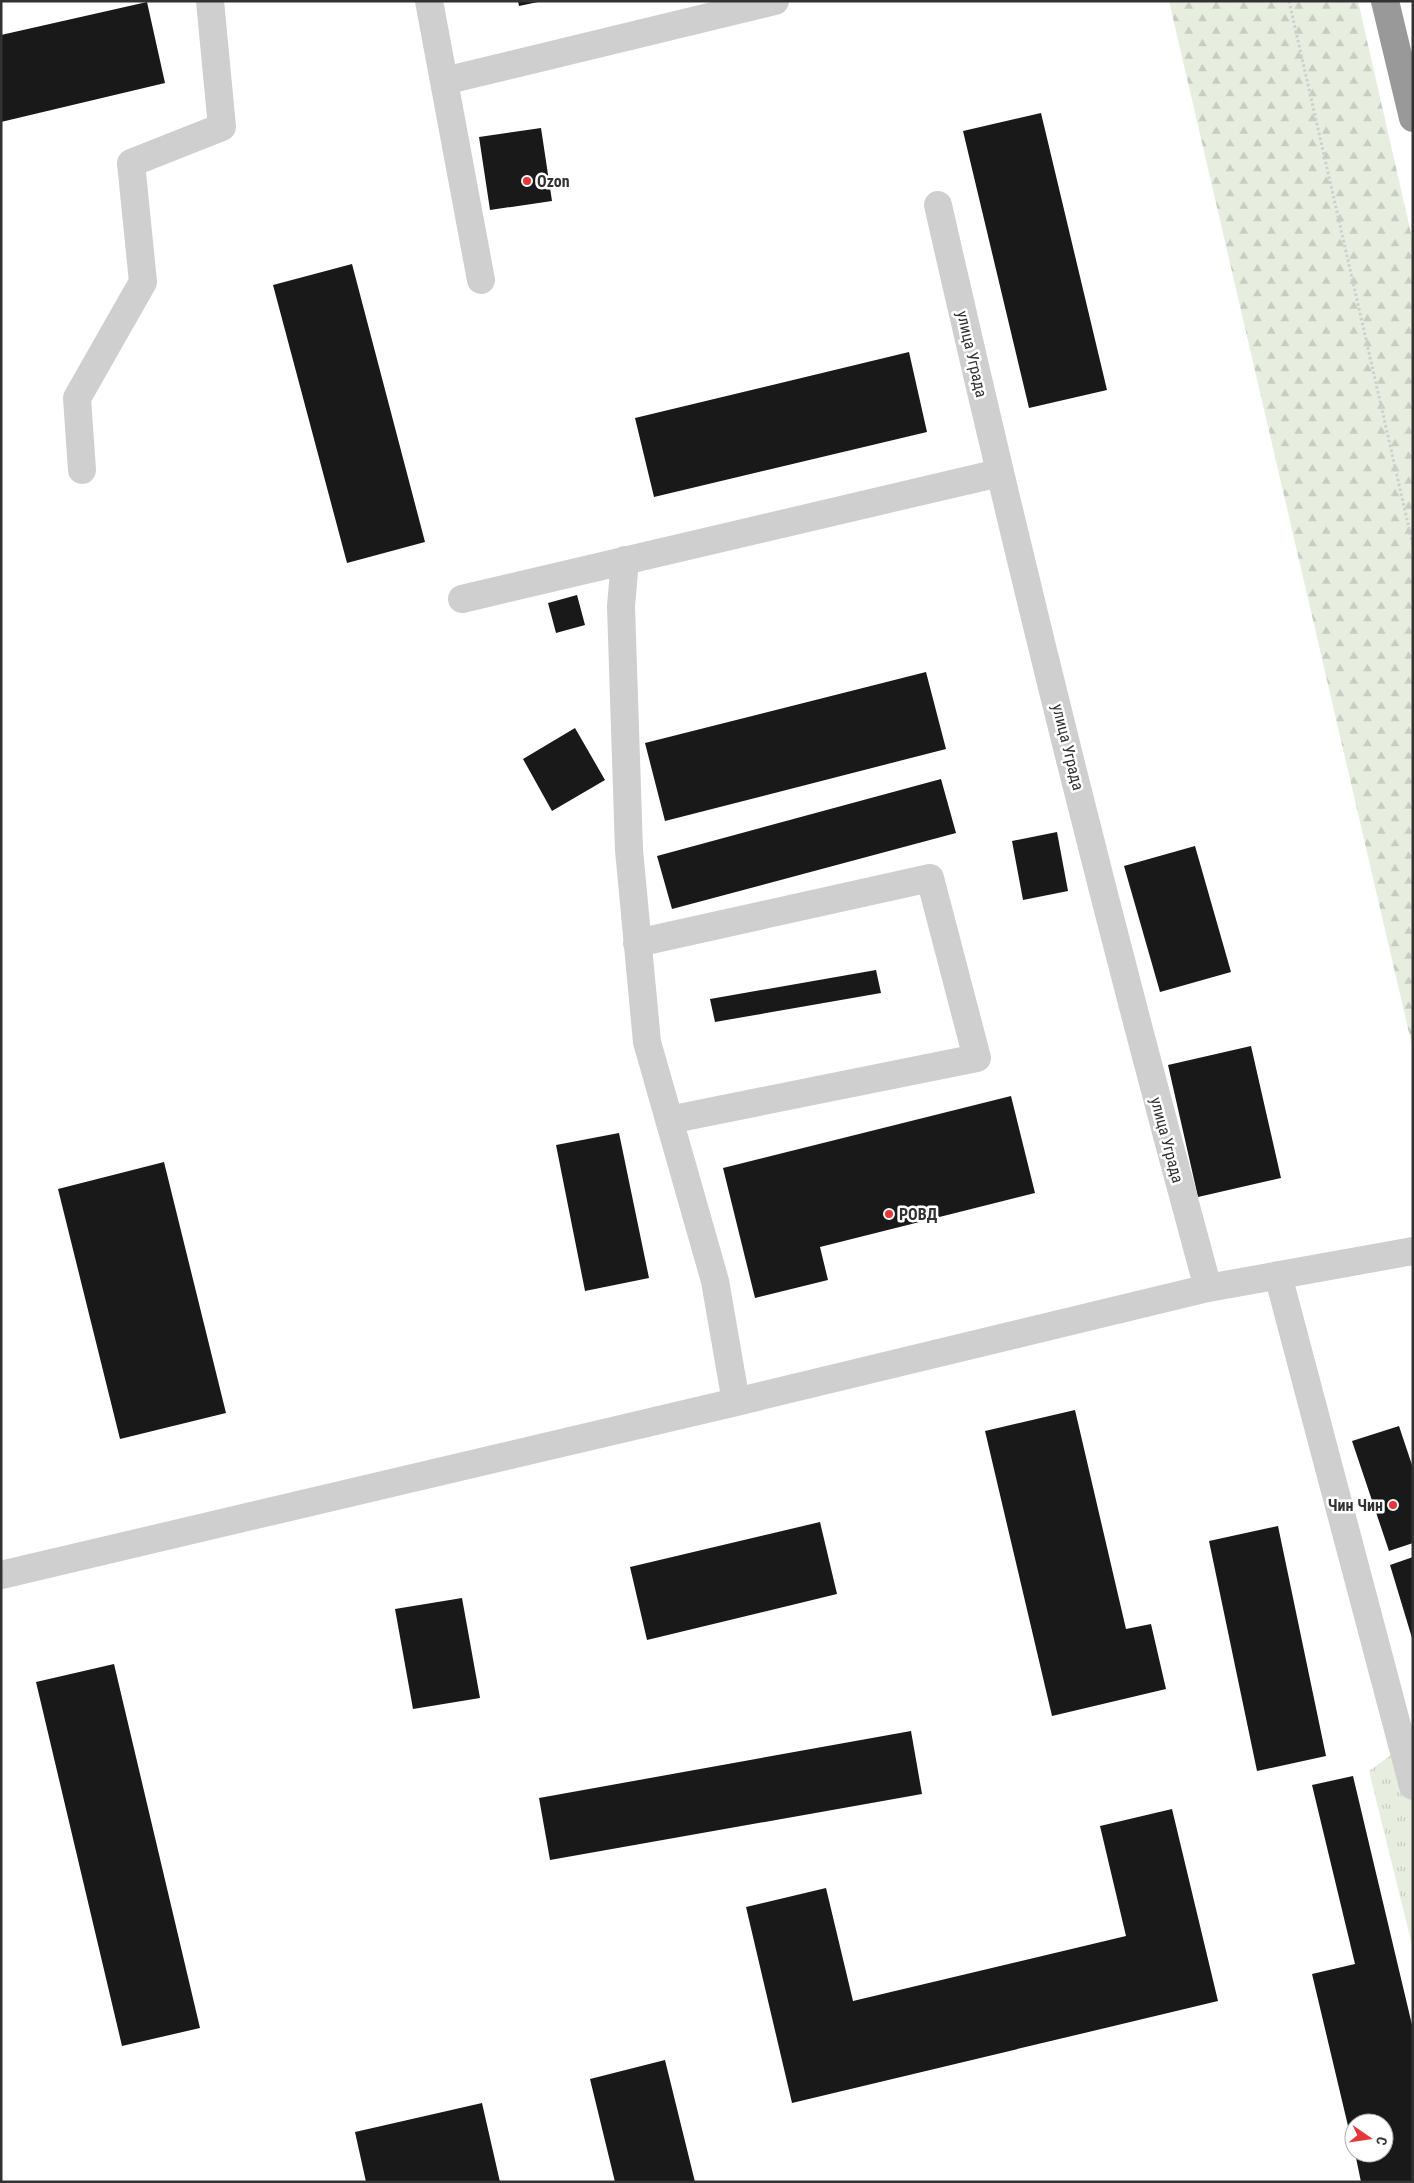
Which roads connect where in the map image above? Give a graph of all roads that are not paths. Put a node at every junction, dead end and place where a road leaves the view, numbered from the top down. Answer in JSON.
{"nodes":[{"id":1,"x":210,"y":1,"type":"edge"},
{"id":2,"x":429,"y":1,"type":"edge"},
{"id":3,"x":775,"y":1,"type":"edge"},
{"id":4,"x":1385,"y":1,"type":"edge"},
{"id":5,"x":444,"y":81,"type":"junction"},
{"id":6,"x":1413,"y":118,"type":"edge"},
{"id":7,"x":938,"y":204,"type":"dead end"},
{"id":8,"x":481,"y":280,"type":"dead end"},
{"id":9,"x":82,"y":470,"type":"dead end"},
{"id":10,"x":999,"y":472,"type":"junction"},
{"id":11,"x":625,"y":560,"type":"junction"},
{"id":12,"x":462,"y":599,"type":"dead end"},
{"id":13,"x":637,"y":943,"type":"junction"},
{"id":14,"x":669,"y":1120,"type":"junction"},
{"id":15,"x":1413,"y":1251,"type":"edge"},
{"id":16,"x":1278,"y":1275,"type":"junction"},
{"id":17,"x":1208,"y":1288,"type":"junction"},
{"id":18,"x":736,"y":1402,"type":"junction"},
{"id":19,"x":1,"y":1575,"type":"edge"},
{"id":20,"x":1413,"y":1786,"type":"edge"}],
"edges":[{"from":1,"to":9,"type":"street"},
{"from":2,"to":5,"type":"street"},
{"from":3,"to":5,"type":"street"},
{"from":4,"to":6,"type":"highway"},
{"from":5,"to":8,"type":"street"},
{"from":7,"to":10,"type":"street","name":"улица Уграда"},
{"from":10,"to":11,"type":"street"},
{"from":10,"to":17,"type":"street","name":"улица Уграда"},
{"from":11,"to":12,"type":"street"},
{"from":11,"to":13,"type":"street"},
{"from":13,"to":14,"type":"street"},
{"from":13,"to":14,"type":"street"},
{"from":14,"to":18,"type":"street"},
{"from":15,"to":16,"type":"street"},
{"from":16,"to":17,"type":"street"},
{"from":16,"to":20,"type":"street"},
{"from":17,"to":18,"type":"street"},
{"from":18,"to":19,"type":"street"}]}
